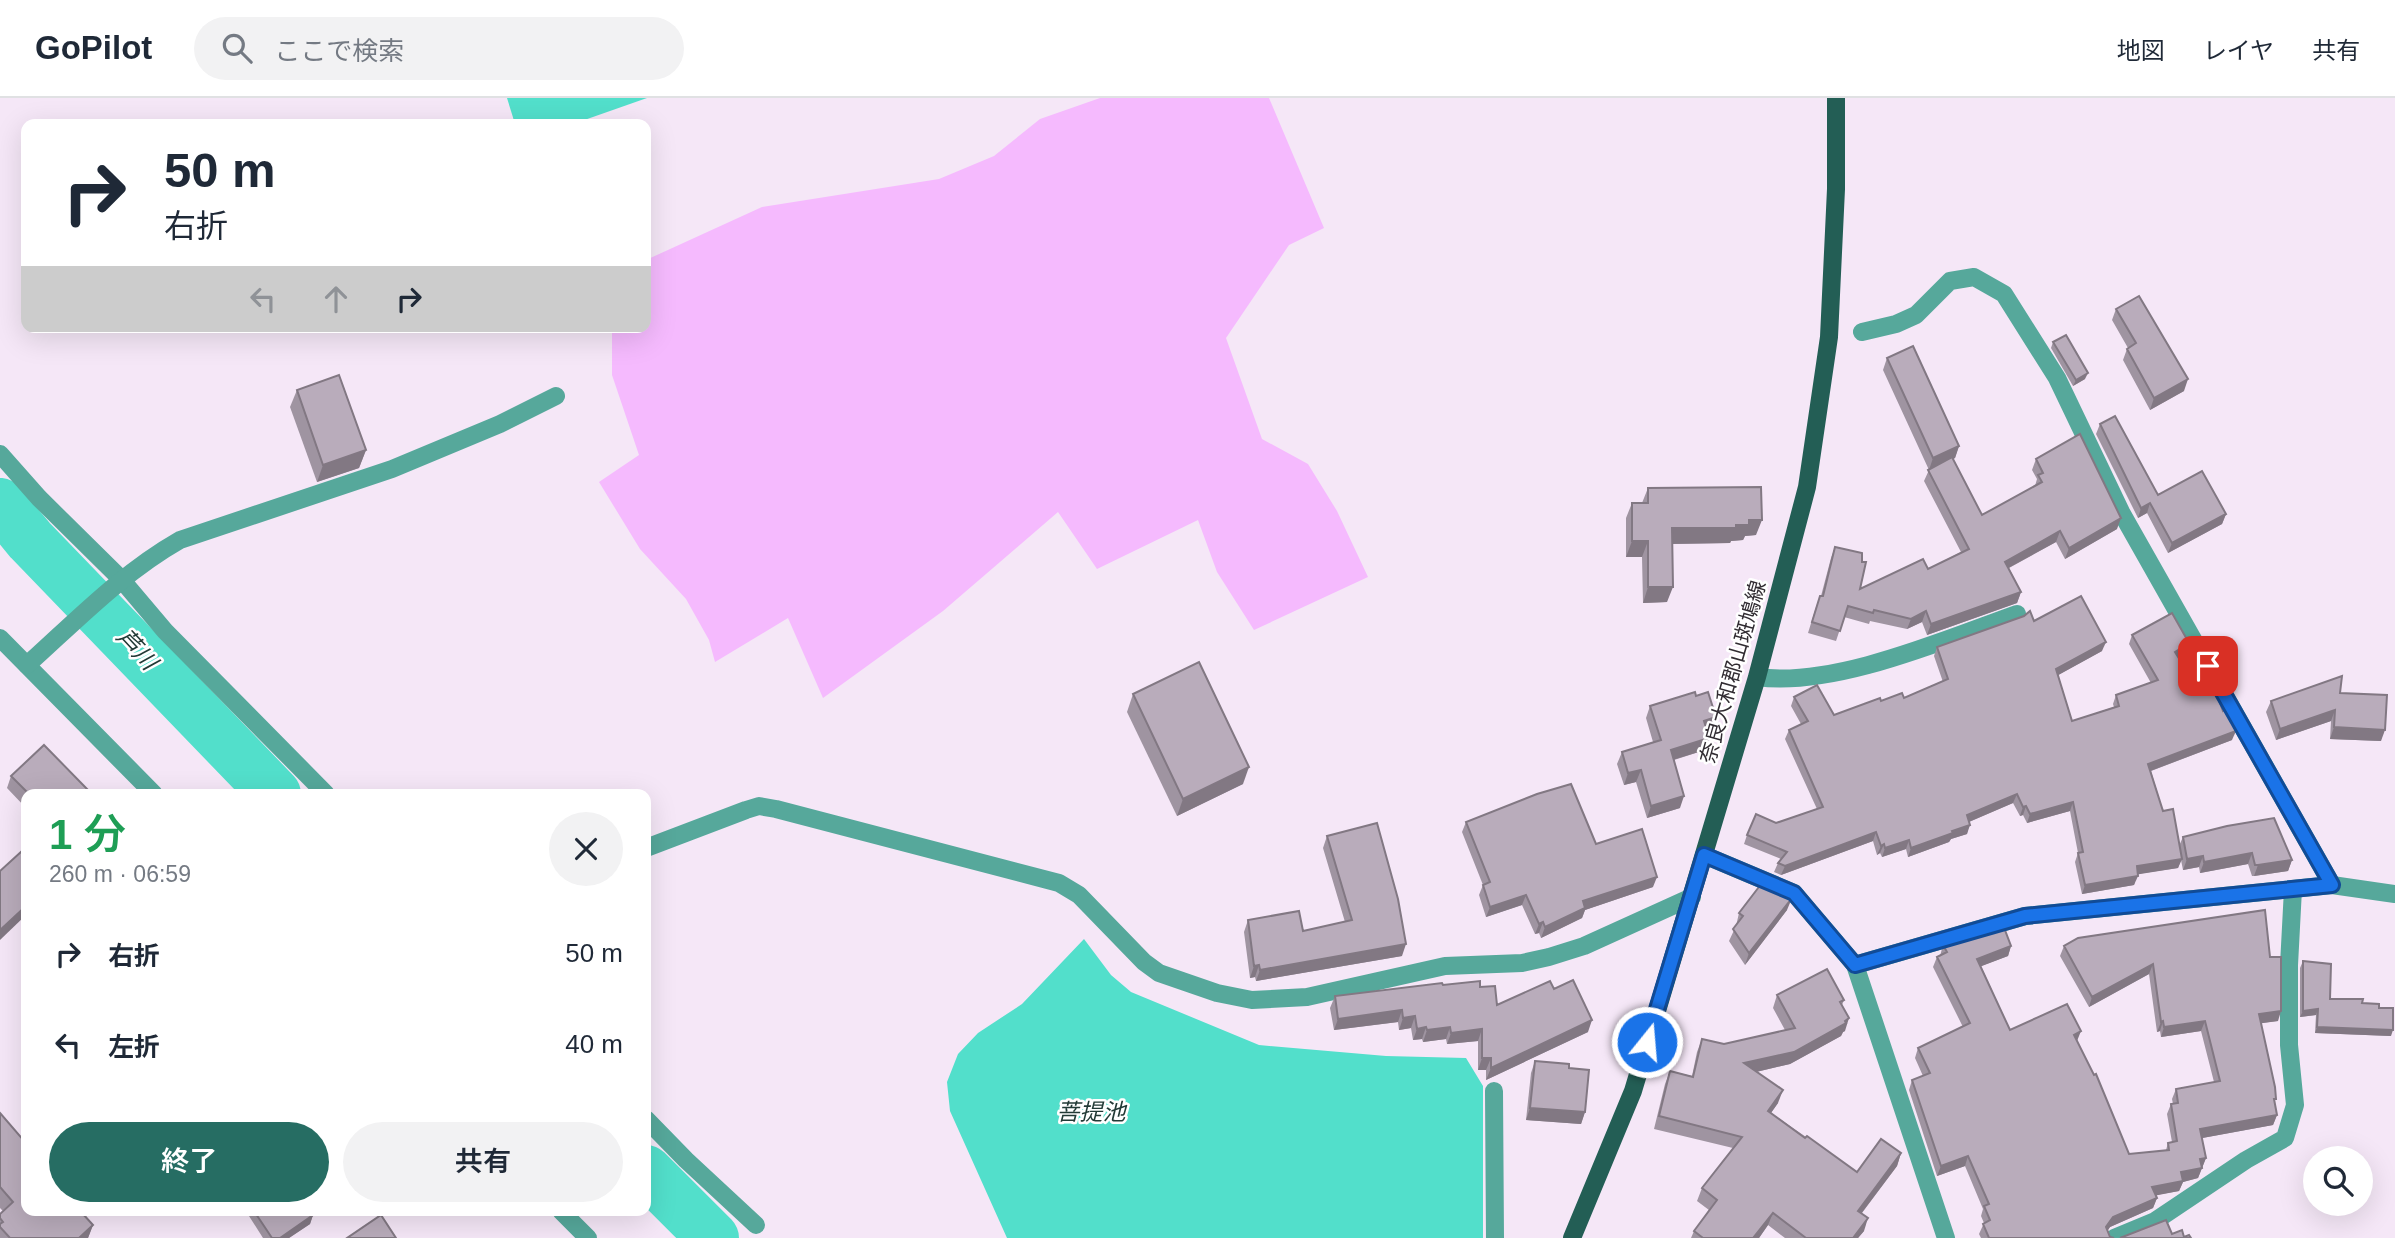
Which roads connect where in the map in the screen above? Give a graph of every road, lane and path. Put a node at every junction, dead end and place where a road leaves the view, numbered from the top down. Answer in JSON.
{"nodes":[{"id":1,"x":1836,"y":98,"type":"edge"},
{"id":2,"x":1862,"y":332,"type":"dead end"},
{"id":3,"x":556,"y":396,"type":"dead end"},
{"id":4,"x":0,"y":454,"type":"edge"},
{"id":5,"x":121,"y":579,"type":"junction"},
{"id":6,"x":2017,"y":614,"type":"dead end"},
{"id":7,"x":0,"y":638,"type":"edge"},
{"id":8,"x":27,"y":665,"type":"junction"},
{"id":9,"x":1757,"y":677,"type":"junction"},
{"id":10,"x":148,"y":789,"type":"edge"},
{"id":11,"x":321,"y":789,"type":"edge"},
{"id":12,"x":651,"y":846,"type":"edge"},
{"id":13,"x":1704,"y":855,"type":"junction"},
{"id":14,"x":2332,"y":885,"type":"junction"},
{"id":15,"x":2293,"y":889,"type":"junction"},
{"id":16,"x":2395,"y":894,"type":"edge"},
{"id":17,"x":1692,"y":897,"type":"junction"},
{"id":18,"x":1855,"y":965,"type":"junction"},
{"id":19,"x":1494,"y":1091,"type":"dead end"},
{"id":20,"x":651,"y":1124,"type":"edge"},
{"id":21,"x":566,"y":1216,"type":"edge"},
{"id":22,"x":756,"y":1224,"type":"dead end"},
{"id":23,"x":588,"y":1238,"type":"edge"},
{"id":24,"x":1495,"y":1238,"type":"edge"},
{"id":25,"x":1572,"y":1238,"type":"edge"},
{"id":26,"x":1946,"y":1238,"type":"edge"},
{"id":27,"x":2114,"y":1238,"type":"edge"}],
"edges":[{"from":1,"to":9,"type":"main road","name":"奈良大和郡山斑鳩線"},
{"from":2,"to":14,"type":"street"},
{"from":3,"to":5,"type":"street"},
{"from":4,"to":5,"type":"street"},
{"from":5,"to":8,"type":"street"},
{"from":5,"to":11,"type":"street"},
{"from":6,"to":9,"type":"street"},
{"from":7,"to":8,"type":"street"},
{"from":8,"to":10,"type":"street"},
{"from":9,"to":13,"type":"main road","name":"奈良大和郡山斑鳩線"},
{"from":12,"to":17,"type":"street"},
{"from":13,"to":17,"type":"main road","name":"奈良大和郡山斑鳩線"},
{"from":13,"to":18,"type":"street"},
{"from":14,"to":15,"type":"street"},
{"from":14,"to":16,"type":"street"},
{"from":15,"to":18,"type":"street"},
{"from":15,"to":27,"type":"street"},
{"from":17,"to":25,"type":"main road","name":"奈良大和郡山斑鳩線"},
{"from":18,"to":26,"type":"street"},
{"from":19,"to":24,"type":"street"},
{"from":20,"to":22,"type":"street"},
{"from":21,"to":23,"type":"street"}]}
